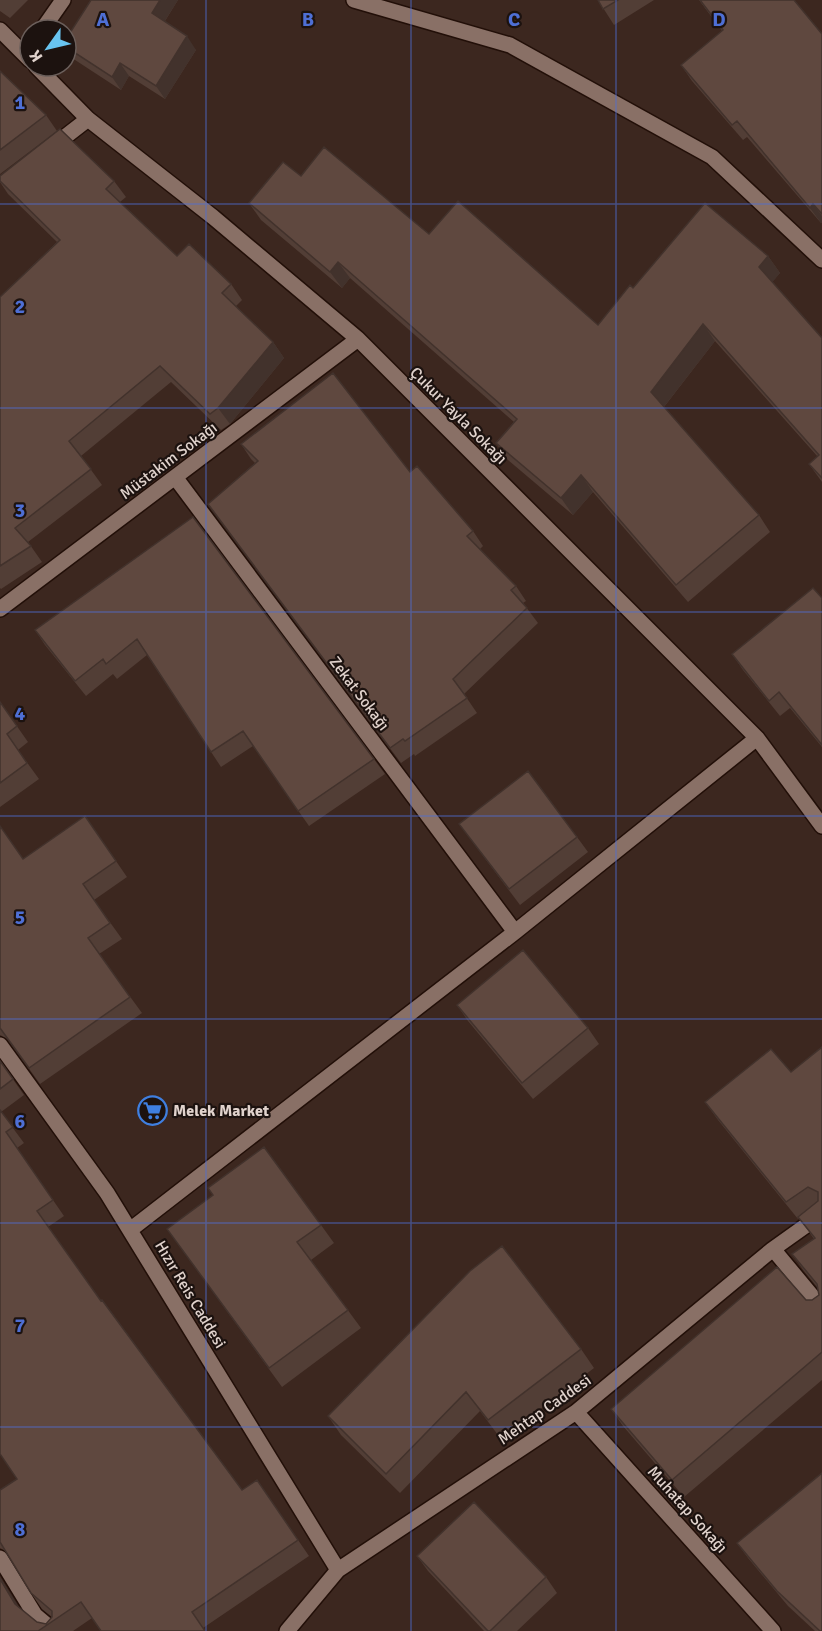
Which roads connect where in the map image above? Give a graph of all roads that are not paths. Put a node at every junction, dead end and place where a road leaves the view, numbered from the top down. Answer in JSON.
{"nodes":[{"id":1,"x":63,"y":0,"type":"edge"},
{"id":2,"x":354,"y":0,"type":"edge"},
{"id":3,"x":50,"y":18,"type":"edge"},
{"id":4,"x":0,"y":30,"type":"edge"},
{"id":5,"x":18,"y":46,"type":"edge"},
{"id":6,"x":50,"y":78,"type":"edge"},
{"id":7,"x":88,"y":119,"type":"junction"},
{"id":8,"x":44,"y":154,"type":"edge"},
{"id":9,"x":822,"y":260,"type":"edge"},
{"id":10,"x":358,"y":339,"type":"junction"},
{"id":11,"x":175,"y":477,"type":"junction"},
{"id":12,"x":0,"y":609,"type":"edge"},
{"id":13,"x":757,"y":738,"type":"junction"},
{"id":14,"x":822,"y":826,"type":"edge"},
{"id":15,"x":515,"y":932,"type":"junction"},
{"id":16,"x":0,"y":1045,"type":"edge"},
{"id":17,"x":822,"y":1214,"type":"edge"},
{"id":18,"x":130,"y":1230,"type":"junction"},
{"id":19,"x":773,"y":1250,"type":"junction"},
{"id":20,"x":822,"y":1308,"type":"edge"},
{"id":21,"x":576,"y":1412,"type":"junction"},
{"id":22,"x":0,"y":1558,"type":"edge"},
{"id":23,"x":338,"y":1570,"type":"junction"},
{"id":24,"x":54,"y":1631,"type":"edge"},
{"id":25,"x":287,"y":1631,"type":"edge"},
{"id":26,"x":773,"y":1631,"type":"edge"}],
"edges":[{"from":1,"to":3,"type":"street"},
{"from":2,"to":9,"type":"street"},
{"from":4,"to":5,"type":"street","name":"Çukur Yayla Sokağı"},
{"from":6,"to":7,"type":"street","name":"Çukur Yayla Sokağı"},
{"from":7,"to":8,"type":"street"},
{"from":7,"to":10,"type":"street","name":"Çukur Yayla Sokağı"},
{"from":10,"to":11,"type":"street","name":"Müstakim Sokağı"},
{"from":10,"to":13,"type":"street","name":"Çukur Yayla Sokağı"},
{"from":11,"to":12,"type":"street","name":"Müstakim Sokağı"},
{"from":11,"to":15,"type":"street","name":"Zekat Sokağı"},
{"from":13,"to":14,"type":"street","name":"Çukur Yayla Sokağı"},
{"from":13,"to":15,"type":"street"},
{"from":15,"to":18,"type":"street"},
{"from":16,"to":18,"type":"street","name":"Hızır Reis Caddesi"},
{"from":17,"to":19,"type":"street","name":"Mehtap Caddesi"},
{"from":18,"to":23,"type":"street","name":"Hızır Reis Caddesi"},
{"from":19,"to":20,"type":"street"},
{"from":19,"to":21,"type":"street","name":"Mehtap Caddesi"},
{"from":21,"to":23,"type":"street","name":"Mehtap Caddesi"},
{"from":21,"to":26,"type":"street","name":"Muhatap Sokağı"},
{"from":22,"to":24,"type":"street"},
{"from":23,"to":25,"type":"street","name":"Mehtap Caddesi"}]}
